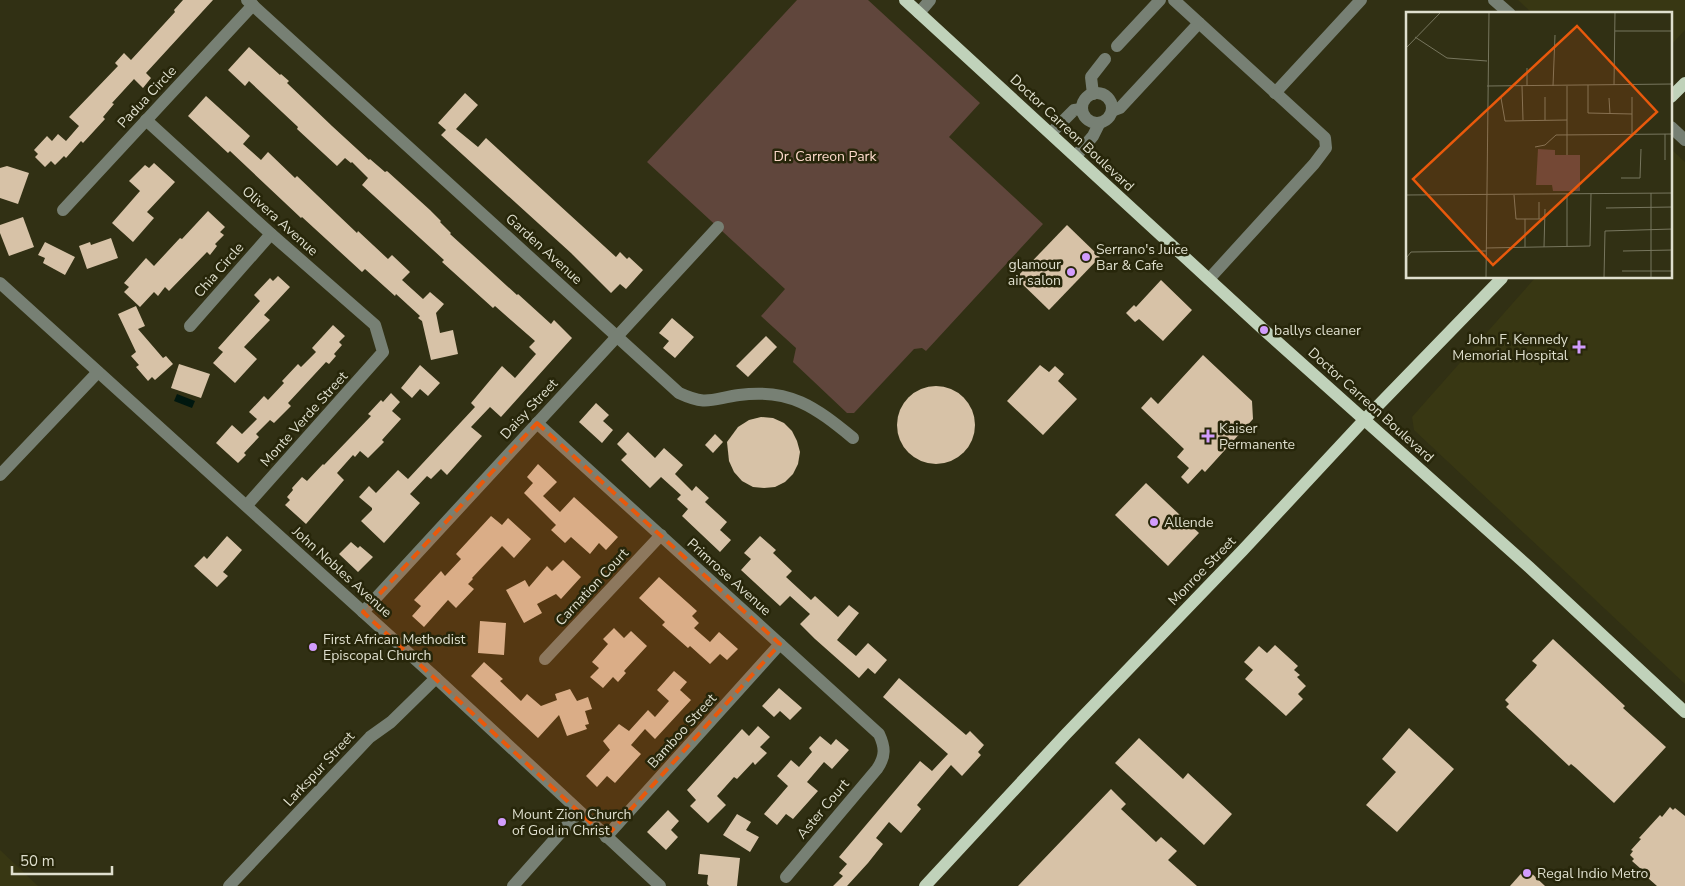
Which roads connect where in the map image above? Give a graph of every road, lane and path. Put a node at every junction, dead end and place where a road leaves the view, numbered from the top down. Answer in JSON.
{"nodes":[{"id":1,"x":905,"y":0,"type":"edge"},
{"id":2,"x":930,"y":0,"type":"edge"},
{"id":3,"x":1160,"y":0,"type":"edge"},
{"id":4,"x":1174,"y":0,"type":"edge"},
{"id":5,"x":1361,"y":0,"type":"edge"},
{"id":6,"x":1494,"y":0,"type":"edge"},
{"id":7,"x":250,"y":2,"type":"edge"},
{"id":8,"x":1508,"y":12,"type":"edge"},
{"id":9,"x":919,"y":13,"type":"junction"},
{"id":10,"x":1199,"y":23,"type":"junction"},
{"id":11,"x":1117,"y":46,"type":"dead end"},
{"id":12,"x":1105,"y":59,"type":"dead end"},
{"id":13,"x":1685,"y":83,"type":"edge"},
{"id":14,"x":1276,"y":93,"type":"junction"},
{"id":15,"x":1093,"y":94,"type":"junction"},
{"id":16,"x":1672,"y":97,"type":"edge"},
{"id":17,"x":1082,"y":109,"type":"junction"},
{"id":18,"x":1112,"y":111,"type":"junction"},
{"id":19,"x":146,"y":120,"type":"junction"},
{"id":20,"x":1099,"y":124,"type":"junction"},
{"id":21,"x":1672,"y":129,"type":"edge"},
{"id":22,"x":1051,"y":133,"type":"junction"},
{"id":23,"x":1685,"y":140,"type":"edge"},
{"id":24,"x":1076,"y":156,"type":"junction"},
{"id":25,"x":62,"y":210,"type":"dead end"},
{"id":26,"x":718,"y":227,"type":"dead end"},
{"id":27,"x":271,"y":234,"type":"junction"},
{"id":28,"x":1209,"y":279,"type":"junction"},
{"id":29,"x":1501,"y":279,"type":"edge"},
{"id":30,"x":0,"y":283,"type":"edge"},
{"id":31,"x":190,"y":326,"type":"dead end"},
{"id":32,"x":617,"y":336,"type":"junction"},
{"id":33,"x":383,"y":352,"type":"joint"},
{"id":34,"x":98,"y":372,"type":"junction"},
{"id":35,"x":1365,"y":419,"type":"junction"},
{"id":36,"x":537,"y":424,"type":"junction"},
{"id":37,"x":853,"y":438,"type":"dead end"},
{"id":38,"x":0,"y":475,"type":"edge"},
{"id":39,"x":247,"y":506,"type":"junction"},
{"id":40,"x":660,"y":535,"type":"junction"},
{"id":41,"x":363,"y":612,"type":"junction"},
{"id":42,"x":780,"y":644,"type":"junction"},
{"id":43,"x":545,"y":659,"type":"dead end"},
{"id":44,"x":436,"y":678,"type":"junction"},
{"id":45,"x":1685,"y":712,"type":"edge"},
{"id":46,"x":882,"y":761,"type":"joint"},
{"id":47,"x":579,"y":812,"type":"junction"},
{"id":48,"x":606,"y":838,"type":"junction"},
{"id":49,"x":786,"y":877,"type":"dead end"},
{"id":50,"x":229,"y":886,"type":"edge"},
{"id":51,"x":513,"y":886,"type":"edge"},
{"id":52,"x":660,"y":886,"type":"edge"},
{"id":53,"x":925,"y":886,"type":"edge"}],
"edges":[{"from":1,"to":9,"type":"main road","name":"Doctor Carreon Boulevard"},
{"from":2,"to":9,"type":"street"},
{"from":3,"to":11,"type":"street"},
{"from":4,"to":10,"type":"street"},
{"from":5,"to":14,"type":"street"},
{"from":6,"to":8,"type":"street"},
{"from":7,"to":19,"type":"street","name":"Padua Circle"},
{"from":7,"to":32,"type":"street","name":"Garden Avenue"},
{"from":9,"to":22,"type":"main road","name":"Doctor Carreon Boulevard"},
{"from":10,"to":14,"type":"street"},
{"from":10,"to":18,"type":"street"},
{"from":12,"to":15,"type":"street"},
{"from":13,"to":16,"type":"main road"},
{"from":14,"to":28,"type":"street"},
{"from":15,"to":17,"type":"street"},
{"from":15,"to":18,"type":"street"},
{"from":17,"to":20,"type":"street"},
{"from":17,"to":22,"type":"street"},
{"from":18,"to":20,"type":"street"},
{"from":19,"to":25,"type":"street","name":"Padua Circle"},
{"from":19,"to":27,"type":"street","name":"Olivera Avenue"},
{"from":20,"to":24,"type":"street"},
{"from":21,"to":23,"type":"street"},
{"from":22,"to":24,"type":"main road","name":"Doctor Carreon Boulevard"},
{"from":24,"to":28,"type":"main road","name":"Doctor Carreon Boulevard"},
{"from":26,"to":32,"type":"street","name":"Daisy Street"},
{"from":27,"to":31,"type":"street","name":"Chia Circle"},
{"from":27,"to":33,"type":"street","name":"Olivera Avenue"},
{"from":28,"to":35,"type":"main road","name":"Doctor Carreon Boulevard"},
{"from":29,"to":35,"type":"main road","name":"Monroe Street"},
{"from":30,"to":34,"type":"street","name":"John Nobles Avenue"},
{"from":32,"to":36,"type":"street","name":"Daisy Street"},
{"from":32,"to":37,"type":"street","name":"Garden Avenue"},
{"from":33,"to":39,"type":"street","name":"Monte Verde Street"},
{"from":34,"to":38,"type":"street"},
{"from":34,"to":39,"type":"street","name":"John Nobles Avenue"},
{"from":35,"to":45,"type":"main road","name":"Doctor Carreon Boulevard"},
{"from":35,"to":53,"type":"main road","name":"Monroe Street"},
{"from":36,"to":40,"type":"street","name":"Primrose Avenue"},
{"from":36,"to":41,"type":"street","name":"Daisy Street"},
{"from":39,"to":41,"type":"street","name":"John Nobles Avenue"},
{"from":40,"to":42,"type":"street","name":"Primrose Avenue"},
{"from":40,"to":43,"type":"street","name":"Carnation Court"},
{"from":41,"to":44,"type":"street","name":"John Nobles Avenue"},
{"from":42,"to":46,"type":"street","name":"Primrose Avenue"},
{"from":42,"to":48,"type":"street","name":"Bamboo Street"},
{"from":44,"to":47,"type":"street","name":"John Nobles Avenue"},
{"from":44,"to":50,"type":"street","name":"Larkspur Street"},
{"from":46,"to":49,"type":"street","name":"Aster Court"},
{"from":47,"to":48,"type":"street","name":"John Nobles Avenue"},
{"from":47,"to":51,"type":"street"},
{"from":48,"to":52,"type":"street","name":"John Nobles Avenue"}]}
